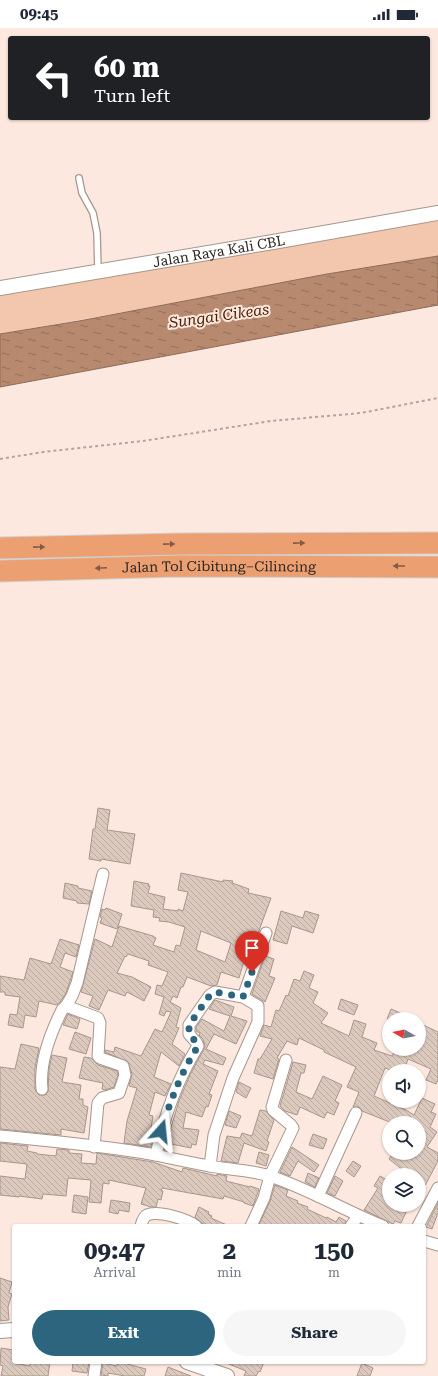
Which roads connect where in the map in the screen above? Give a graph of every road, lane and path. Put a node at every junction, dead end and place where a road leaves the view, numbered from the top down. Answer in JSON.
{"nodes":[{"id":1,"x":79,"y":178,"type":"dead end"},
{"id":2,"x":438,"y":213,"type":"edge"},
{"id":3,"x":98,"y":272,"type":"junction"},
{"id":4,"x":0,"y":288,"type":"edge"},
{"id":5,"x":438,"y":398,"type":"edge"},
{"id":6,"x":0,"y":459,"type":"edge"},
{"id":7,"x":438,"y":542,"type":"edge"},
{"id":8,"x":0,"y":548,"type":"edge"},
{"id":9,"x":438,"y":567,"type":"edge"},
{"id":10,"x":0,"y":571,"type":"edge"},
{"id":11,"x":103,"y":874,"type":"dead end"},
{"id":12,"x":266,"y":933,"type":"dead end"},
{"id":13,"x":243,"y":997,"type":"junction"},
{"id":14,"x":66,"y":1006,"type":"junction"},
{"id":15,"x":286,"y":1060,"type":"dead end"},
{"id":16,"x":42,"y":1089,"type":"dead end"},
{"id":17,"x":356,"y":1113,"type":"dead end"},
{"id":18,"x":0,"y":1136,"type":"edge"},
{"id":19,"x":94,"y":1147,"type":"junction"},
{"id":20,"x":156,"y":1155,"type":"junction"},
{"id":21,"x":210,"y":1166,"type":"junction"},
{"id":22,"x":270,"y":1176,"type":"junction"},
{"id":23,"x":438,"y":1188,"type":"edge"},
{"id":24,"x":318,"y":1196,"type":"junction"},
{"id":25,"x":358,"y":1216,"type":"junction"},
{"id":26,"x":142,"y":1224,"type":"edge"},
{"id":27,"x":192,"y":1224,"type":"edge"},
{"id":28,"x":252,"y":1224,"type":"edge"},
{"id":29,"x":352,"y":1224,"type":"edge"},
{"id":30,"x":379,"y":1224,"type":"edge"},
{"id":31,"x":419,"y":1224,"type":"edge"},
{"id":32,"x":426,"y":1242,"type":"edge"},
{"id":33,"x":438,"y":1245,"type":"edge"},
{"id":34,"x":12,"y":1330,"type":"edge"},
{"id":35,"x":0,"y":1331,"type":"edge"},
{"id":36,"x":96,"y":1364,"type":"edge"},
{"id":37,"x":194,"y":1364,"type":"edge"},
{"id":38,"x":213,"y":1370,"type":"edge"},
{"id":39,"x":94,"y":1376,"type":"edge"},
{"id":40,"x":227,"y":1376,"type":"edge"}],
"edges":[{"from":1,"to":3,"type":"lane"},
{"from":2,"to":3,"type":"street","name":"Jalan Raya Kali CBL"},
{"from":3,"to":4,"type":"street","name":"Jalan Raya Kali CBL"},
{"from":5,"to":6,"type":"path"},
{"from":8,"to":7,"type":"highway","name":"Jalan Tol Cibitung–Cilincing","one_way":true},
{"from":9,"to":10,"type":"highway","name":"Jalan Tol Cibitung–Cilincing","one_way":true},
{"from":11,"to":14,"type":"street"},
{"from":12,"to":13,"type":"street"},
{"from":13,"to":20,"type":"street"},
{"from":13,"to":21,"type":"street"},
{"from":14,"to":16,"type":"street"},
{"from":14,"to":19,"type":"street"},
{"from":15,"to":22,"type":"street"},
{"from":17,"to":24,"type":"street"},
{"from":18,"to":19,"type":"street"},
{"from":19,"to":20,"type":"street"},
{"from":20,"to":21,"type":"street"},
{"from":21,"to":22,"type":"street"},
{"from":22,"to":24,"type":"street"},
{"from":22,"to":28,"type":"street"},
{"from":23,"to":31,"type":"street"},
{"from":24,"to":25,"type":"street"},
{"from":25,"to":29,"type":"street"},
{"from":25,"to":30,"type":"street"},
{"from":26,"to":27,"type":"street"},
{"from":32,"to":33,"type":"street"},
{"from":34,"to":35,"type":"street"},
{"from":36,"to":39,"type":"street"},
{"from":37,"to":38,"type":"street"},
{"from":38,"to":40,"type":"street"}]}
